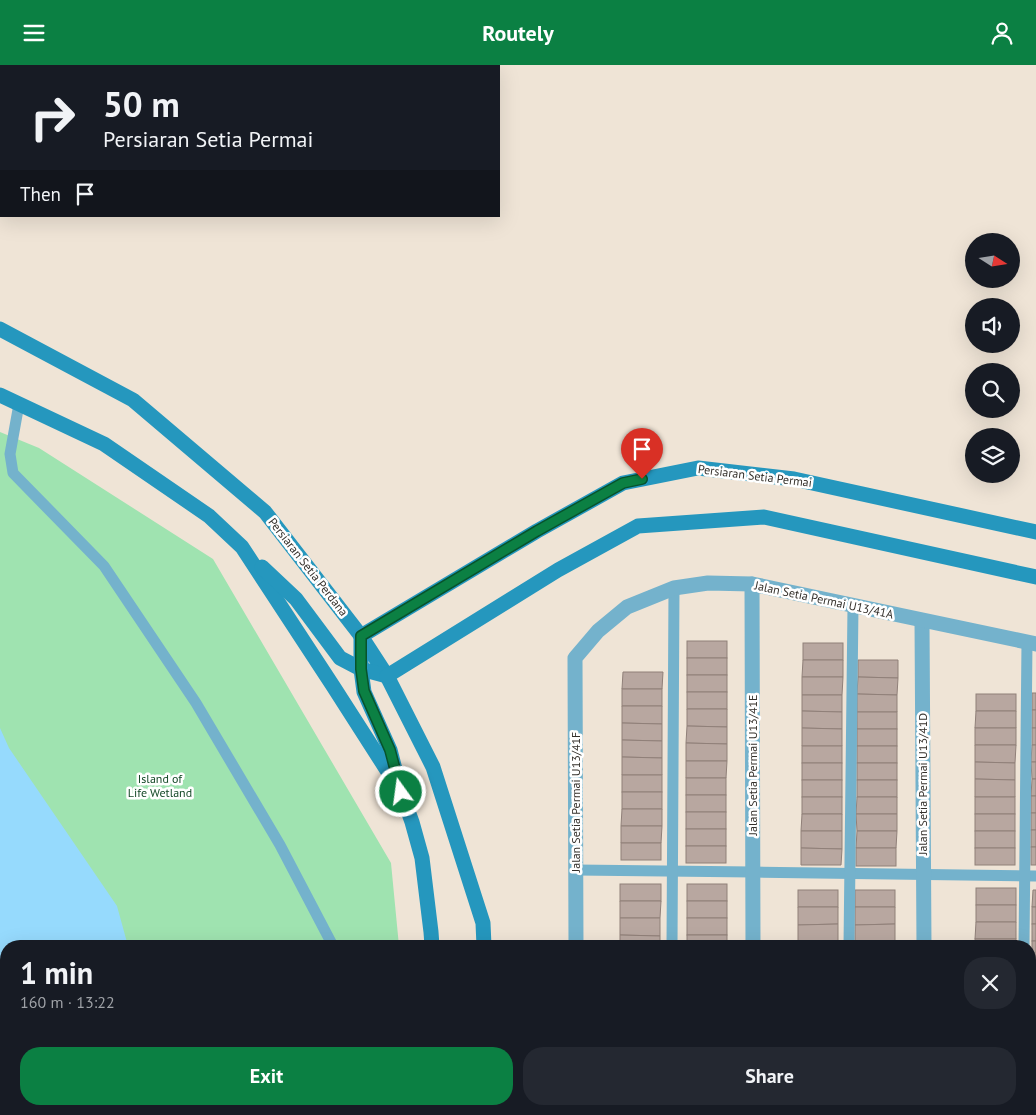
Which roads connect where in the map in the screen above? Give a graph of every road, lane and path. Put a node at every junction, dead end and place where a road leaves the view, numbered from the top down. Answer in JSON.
{"nodes":[{"id":1,"x":0,"y":329,"type":"edge"},
{"id":2,"x":0,"y":395,"type":"edge"},
{"id":3,"x":19,"y":404,"type":"junction"},
{"id":4,"x":1036,"y":532,"type":"edge"},
{"id":5,"x":242,"y":547,"type":"junction"},
{"id":6,"x":1036,"y":577,"type":"edge"},
{"id":7,"x":752,"y":584,"type":"junction"},
{"id":8,"x":674,"y":588,"type":"junction"},
{"id":9,"x":853,"y":606,"type":"junction"},
{"id":10,"x":922,"y":621,"type":"junction"},
{"id":11,"x":361,"y":636,"type":"junction"},
{"id":12,"x":1031,"y":643,"type":"edge"},
{"id":13,"x":575,"y":658,"type":"joint"},
{"id":14,"x":361,"y":669,"type":"junction"},
{"id":15,"x":387,"y":676,"type":"junction"},
{"id":16,"x":401,"y":792,"type":"junction"},
{"id":17,"x":576,"y":871,"type":"junction"},
{"id":18,"x":672,"y":871,"type":"junction"},
{"id":19,"x":753,"y":872,"type":"junction"},
{"id":20,"x":850,"y":873,"type":"junction"},
{"id":21,"x":924,"y":874,"type":"junction"},
{"id":22,"x":1030,"y":876,"type":"edge"},
{"id":23,"x":330,"y":940,"type":"edge"},
{"id":24,"x":432,"y":940,"type":"edge"},
{"id":25,"x":484,"y":940,"type":"edge"},
{"id":26,"x":576,"y":940,"type":"edge"},
{"id":27,"x":672,"y":940,"type":"edge"},
{"id":28,"x":753,"y":940,"type":"edge"},
{"id":29,"x":849,"y":940,"type":"edge"},
{"id":30,"x":924,"y":940,"type":"edge"},
{"id":31,"x":1025,"y":940,"type":"edge"}],
"edges":[{"from":1,"to":11,"type":"main road","name":"Persiaran Setia Perdana"},
{"from":2,"to":3,"type":"main road"},
{"from":3,"to":5,"type":"main road"},
{"from":3,"to":23,"type":"lane"},
{"from":4,"to":11,"type":"main road","name":"Persiaran Setia Permai"},
{"from":5,"to":14,"type":"main road"},
{"from":5,"to":16,"type":"main road"},
{"from":6,"to":15,"type":"main road"},
{"from":7,"to":8,"type":"street","name":"Jalan Setia Permai U13/41A"},
{"from":7,"to":9,"type":"street","name":"Jalan Setia Permai U13/41A"},
{"from":7,"to":19,"type":"street","name":"Jalan Setia Permai U13/41E"},
{"from":8,"to":13,"type":"street","name":"Jalan Setia Permai U13/41A"},
{"from":8,"to":18,"type":"lane"},
{"from":9,"to":10,"type":"street","name":"Jalan Setia Permai U13/41A"},
{"from":9,"to":20,"type":"lane"},
{"from":10,"to":12,"type":"street","name":"Jalan Setia Permai U13/41A"},
{"from":10,"to":21,"type":"street","name":"Jalan Setia Permai U13/41D"},
{"from":11,"to":14,"type":"main road"},
{"from":11,"to":15,"type":"main road","name":"Persiaran Setia Perdana"},
{"from":12,"to":22,"type":"lane"},
{"from":13,"to":17,"type":"street","name":"Jalan Setia Permai U13/41F"},
{"from":14,"to":15,"type":"main road"},
{"from":14,"to":16,"type":"main road"},
{"from":15,"to":25,"type":"main road","name":"Persiaran Setia Perdana"},
{"from":16,"to":24,"type":"main road"},
{"from":17,"to":18,"type":"lane"},
{"from":17,"to":26,"type":"street","name":"Jalan Setia Permai U13/41F"},
{"from":18,"to":19,"type":"lane"},
{"from":18,"to":27,"type":"lane"},
{"from":19,"to":20,"type":"lane"},
{"from":19,"to":28,"type":"street","name":"Jalan Setia Permai U13/41E"},
{"from":20,"to":21,"type":"lane"},
{"from":20,"to":29,"type":"lane"},
{"from":21,"to":22,"type":"lane"},
{"from":21,"to":30,"type":"street","name":"Jalan Setia Permai U13/41D"},
{"from":22,"to":31,"type":"lane"}]}
